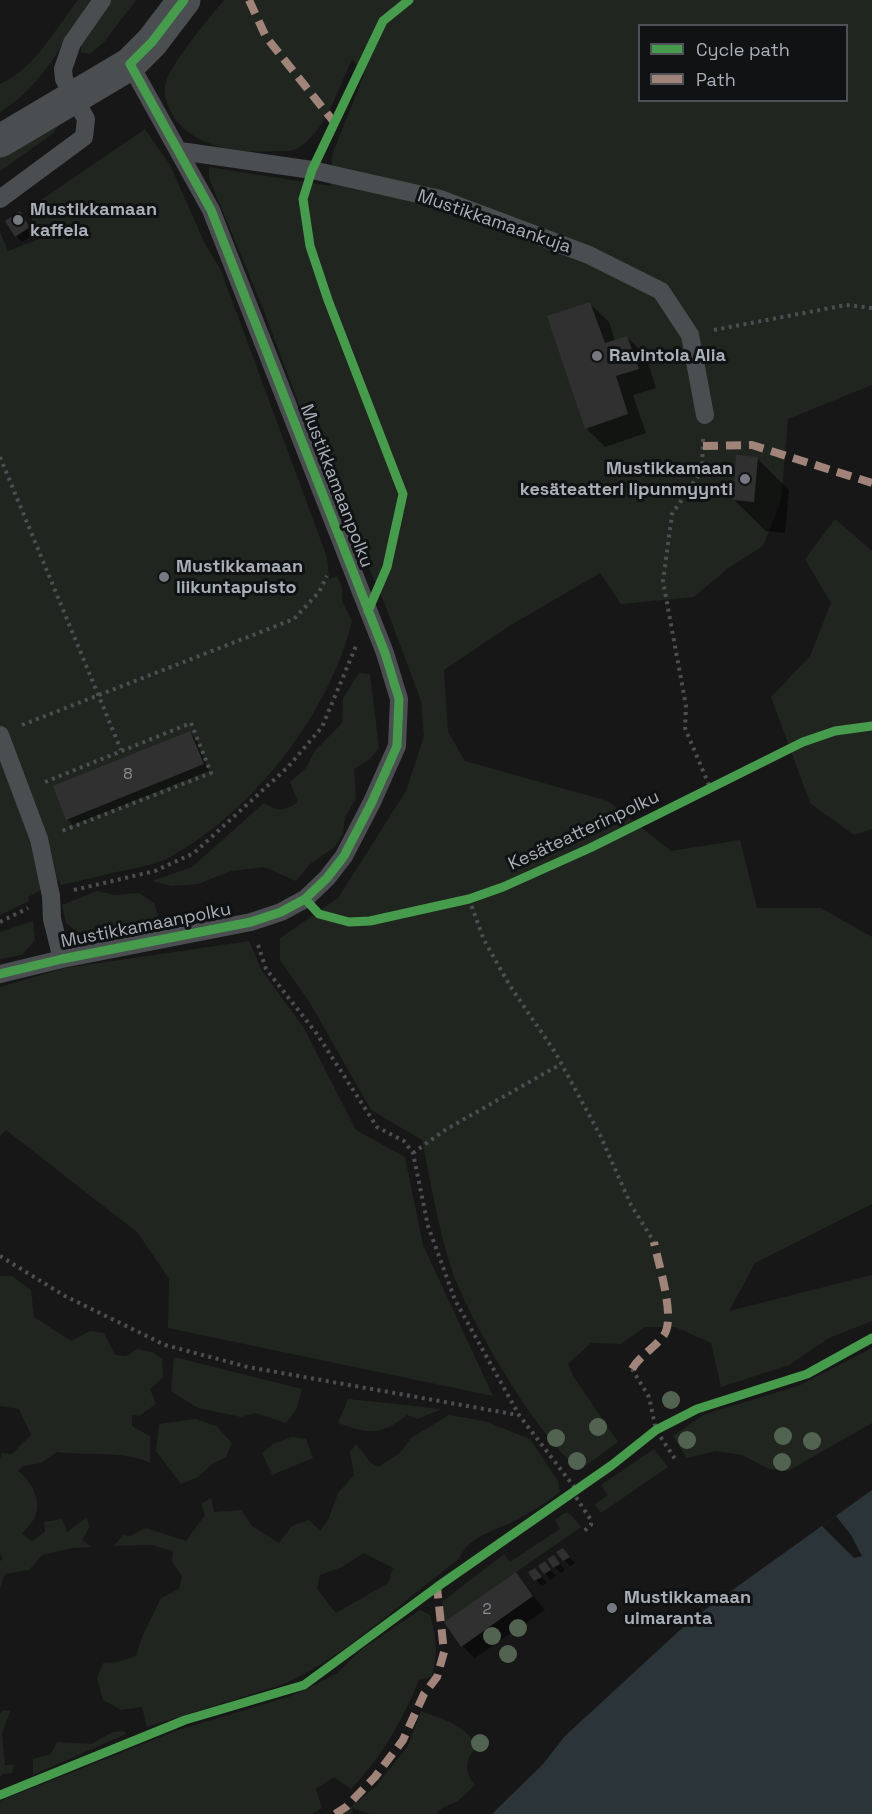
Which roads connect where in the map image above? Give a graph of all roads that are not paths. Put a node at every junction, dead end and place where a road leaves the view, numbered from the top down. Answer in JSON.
{"nodes":[{"id":1,"x":102,"y":0,"type":"edge"},
{"id":2,"x":184,"y":0,"type":"edge"},
{"id":3,"x":130,"y":64,"type":"junction"},
{"id":4,"x":73,"y":97,"type":"junction"},
{"id":5,"x":0,"y":141,"type":"edge"},
{"id":6,"x":180,"y":151,"type":"junction"},
{"id":7,"x":0,"y":199,"type":"edge"},
{"id":8,"x":705,"y":416,"type":"road end"},
{"id":9,"x":5,"y":732,"type":"edge"},
{"id":10,"x":63,"y":959,"type":"junction"},
{"id":11,"x":0,"y":974,"type":"edge"}],
"edges":[{"from":1,"to":4,"type":"lane"},
{"from":2,"to":3,"type":"street"},
{"from":3,"to":4,"type":"street"},
{"from":3,"to":6,"type":"lane"},
{"from":4,"to":5,"type":"street"},
{"from":4,"to":7,"type":"lane"},
{"from":6,"to":8,"type":"lane","name":"Mustikkamaankuja"},
{"from":6,"to":10,"type":"lane","name":"Mustikkamaanpolku"},
{"from":9,"to":10,"type":"lane"},
{"from":10,"to":11,"type":"lane","name":"Mustikkamaanpolku"}]}
